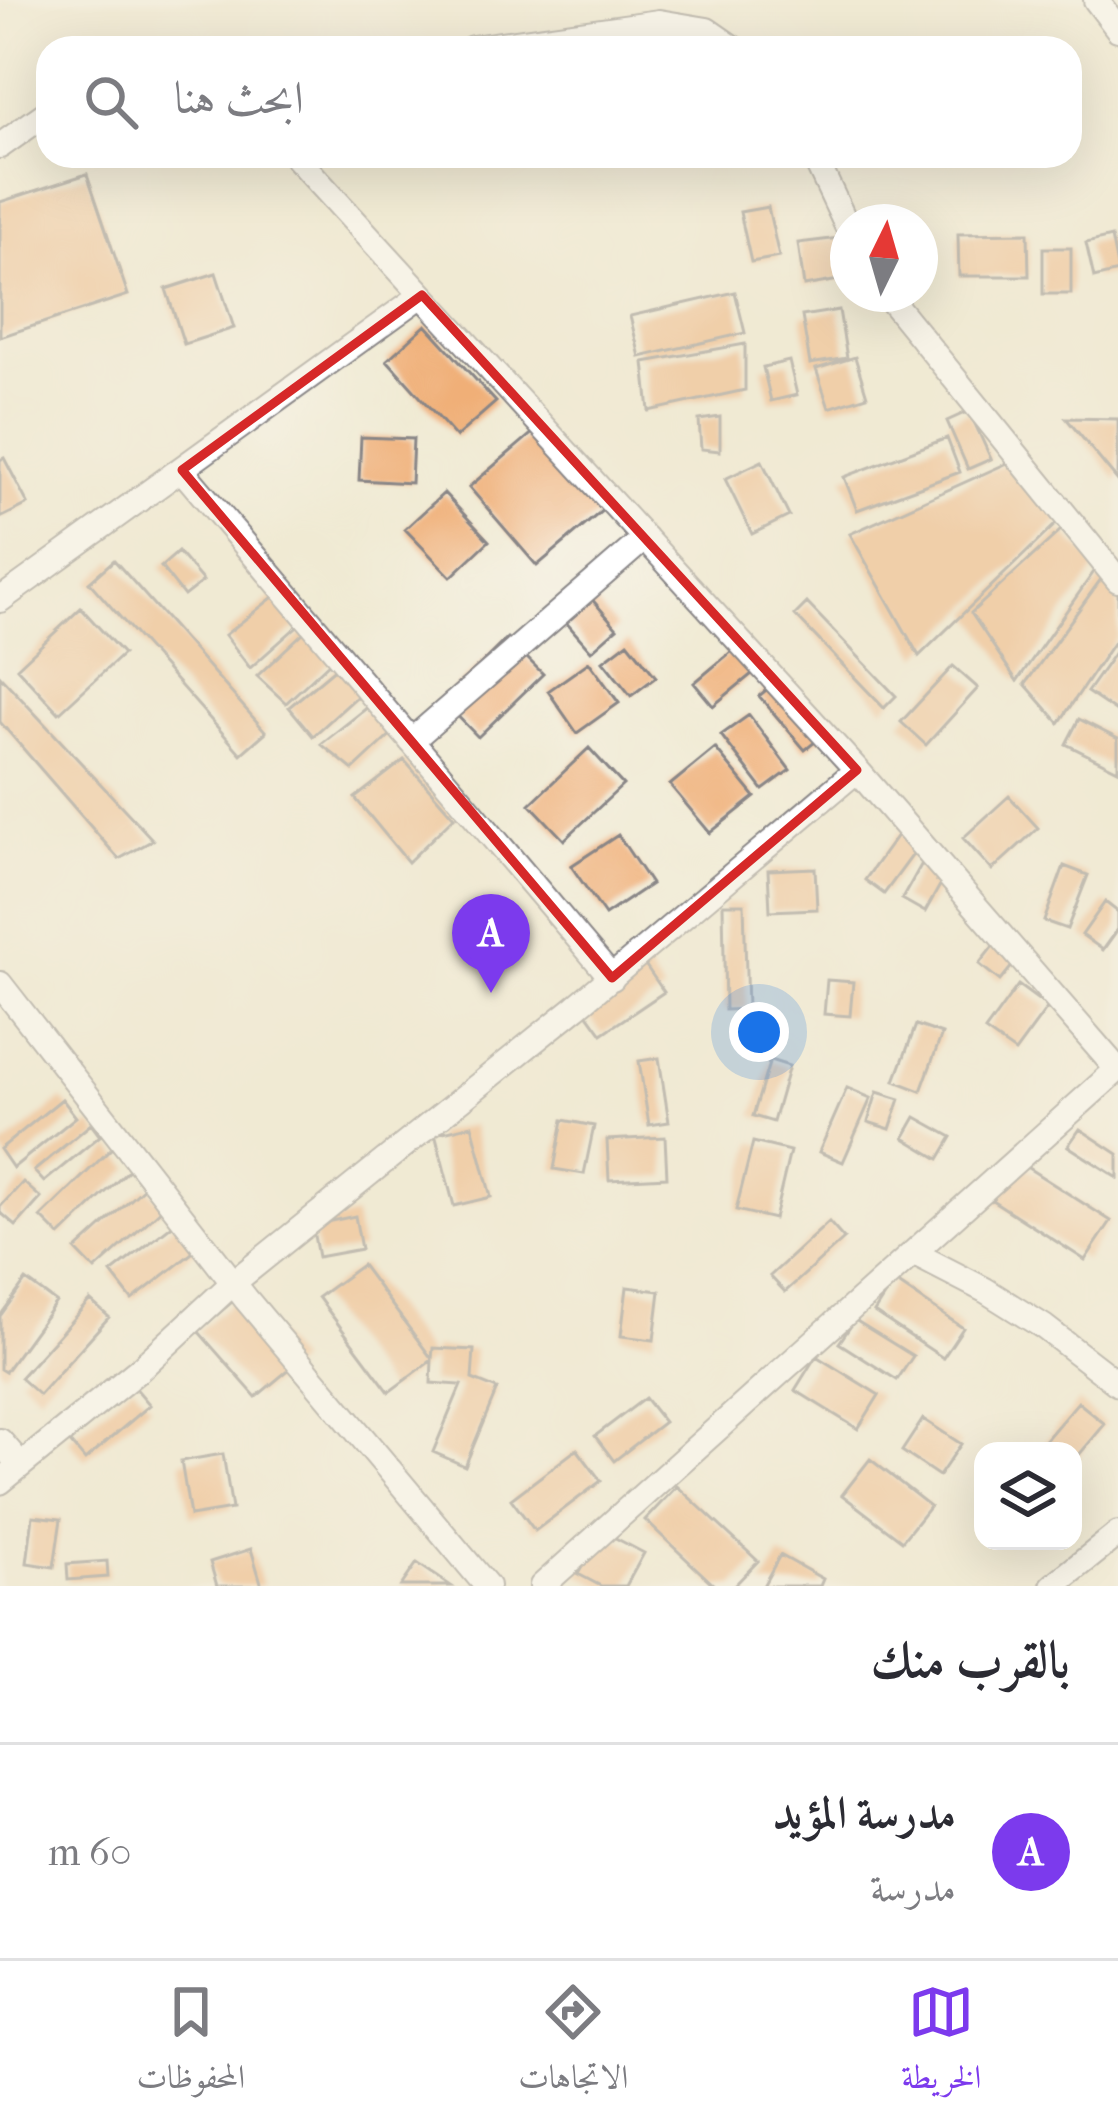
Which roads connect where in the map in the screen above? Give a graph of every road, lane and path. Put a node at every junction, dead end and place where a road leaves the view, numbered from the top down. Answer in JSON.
{"nodes":[{"id":1,"x":1096,"y":0,"type":"edge"},
{"id":2,"x":1118,"y":29,"type":"edge"},
{"id":3,"x":558,"y":36,"type":"edge"},
{"id":4,"x":716,"y":36,"type":"edge"},
{"id":5,"x":36,"y":120,"type":"edge"},
{"id":6,"x":0,"y":146,"type":"edge"},
{"id":7,"x":306,"y":168,"type":"edge"},
{"id":8,"x":820,"y":168,"type":"edge"},
{"id":9,"x":837,"y":204,"type":"edge"},
{"id":10,"x":422,"y":295,"type":"junction"},
{"id":11,"x":901,"y":312,"type":"edge"},
{"id":12,"x":182,"y":470,"type":"junction"},
{"id":13,"x":645,"y":538,"type":"junction"},
{"id":14,"x":1118,"y":580,"type":"edge"},
{"id":15,"x":0,"y":600,"type":"edge"},
{"id":16,"x":411,"y":741,"type":"junction"},
{"id":17,"x":857,"y":770,"type":"junction"},
{"id":18,"x":612,"y":978,"type":"junction"},
{"id":19,"x":0,"y":984,"type":"edge"},
{"id":20,"x":1118,"y":1069,"type":"edge"},
{"id":21,"x":913,"y":1253,"type":"junction"},
{"id":22,"x":234,"y":1282,"type":"junction"},
{"id":23,"x":1118,"y":1384,"type":"edge"},
{"id":24,"x":0,"y":1441,"type":"edge"},
{"id":25,"x":21,"y":1465,"type":"junction"},
{"id":26,"x":0,"y":1482,"type":"edge"},
{"id":27,"x":1118,"y":1534,"type":"edge"},
{"id":28,"x":487,"y":1586,"type":"edge"},
{"id":29,"x":542,"y":1586,"type":"edge"},
{"id":30,"x":1053,"y":1586,"type":"edge"}],
"edges":[{"from":1,"to":2,"type":"street"},
{"from":3,"to":4,"type":"street"},
{"from":5,"to":6,"type":"street"},
{"from":7,"to":10,"type":"street"},
{"from":8,"to":9,"type":"street"},
{"from":10,"to":12,"type":"street"},
{"from":10,"to":13,"type":"street"},
{"from":11,"to":14,"type":"street"},
{"from":12,"to":15,"type":"street"},
{"from":12,"to":16,"type":"street"},
{"from":13,"to":16,"type":"street"},
{"from":13,"to":17,"type":"street"},
{"from":16,"to":18,"type":"street"},
{"from":17,"to":18,"type":"street"},
{"from":17,"to":20,"type":"street"},
{"from":18,"to":22,"type":"street"},
{"from":19,"to":22,"type":"street"},
{"from":20,"to":21,"type":"street"},
{"from":21,"to":23,"type":"street"},
{"from":21,"to":29,"type":"street"},
{"from":22,"to":25,"type":"street"},
{"from":22,"to":28,"type":"street"},
{"from":24,"to":25,"type":"street"},
{"from":25,"to":26,"type":"street"},
{"from":27,"to":30,"type":"street"}]}
